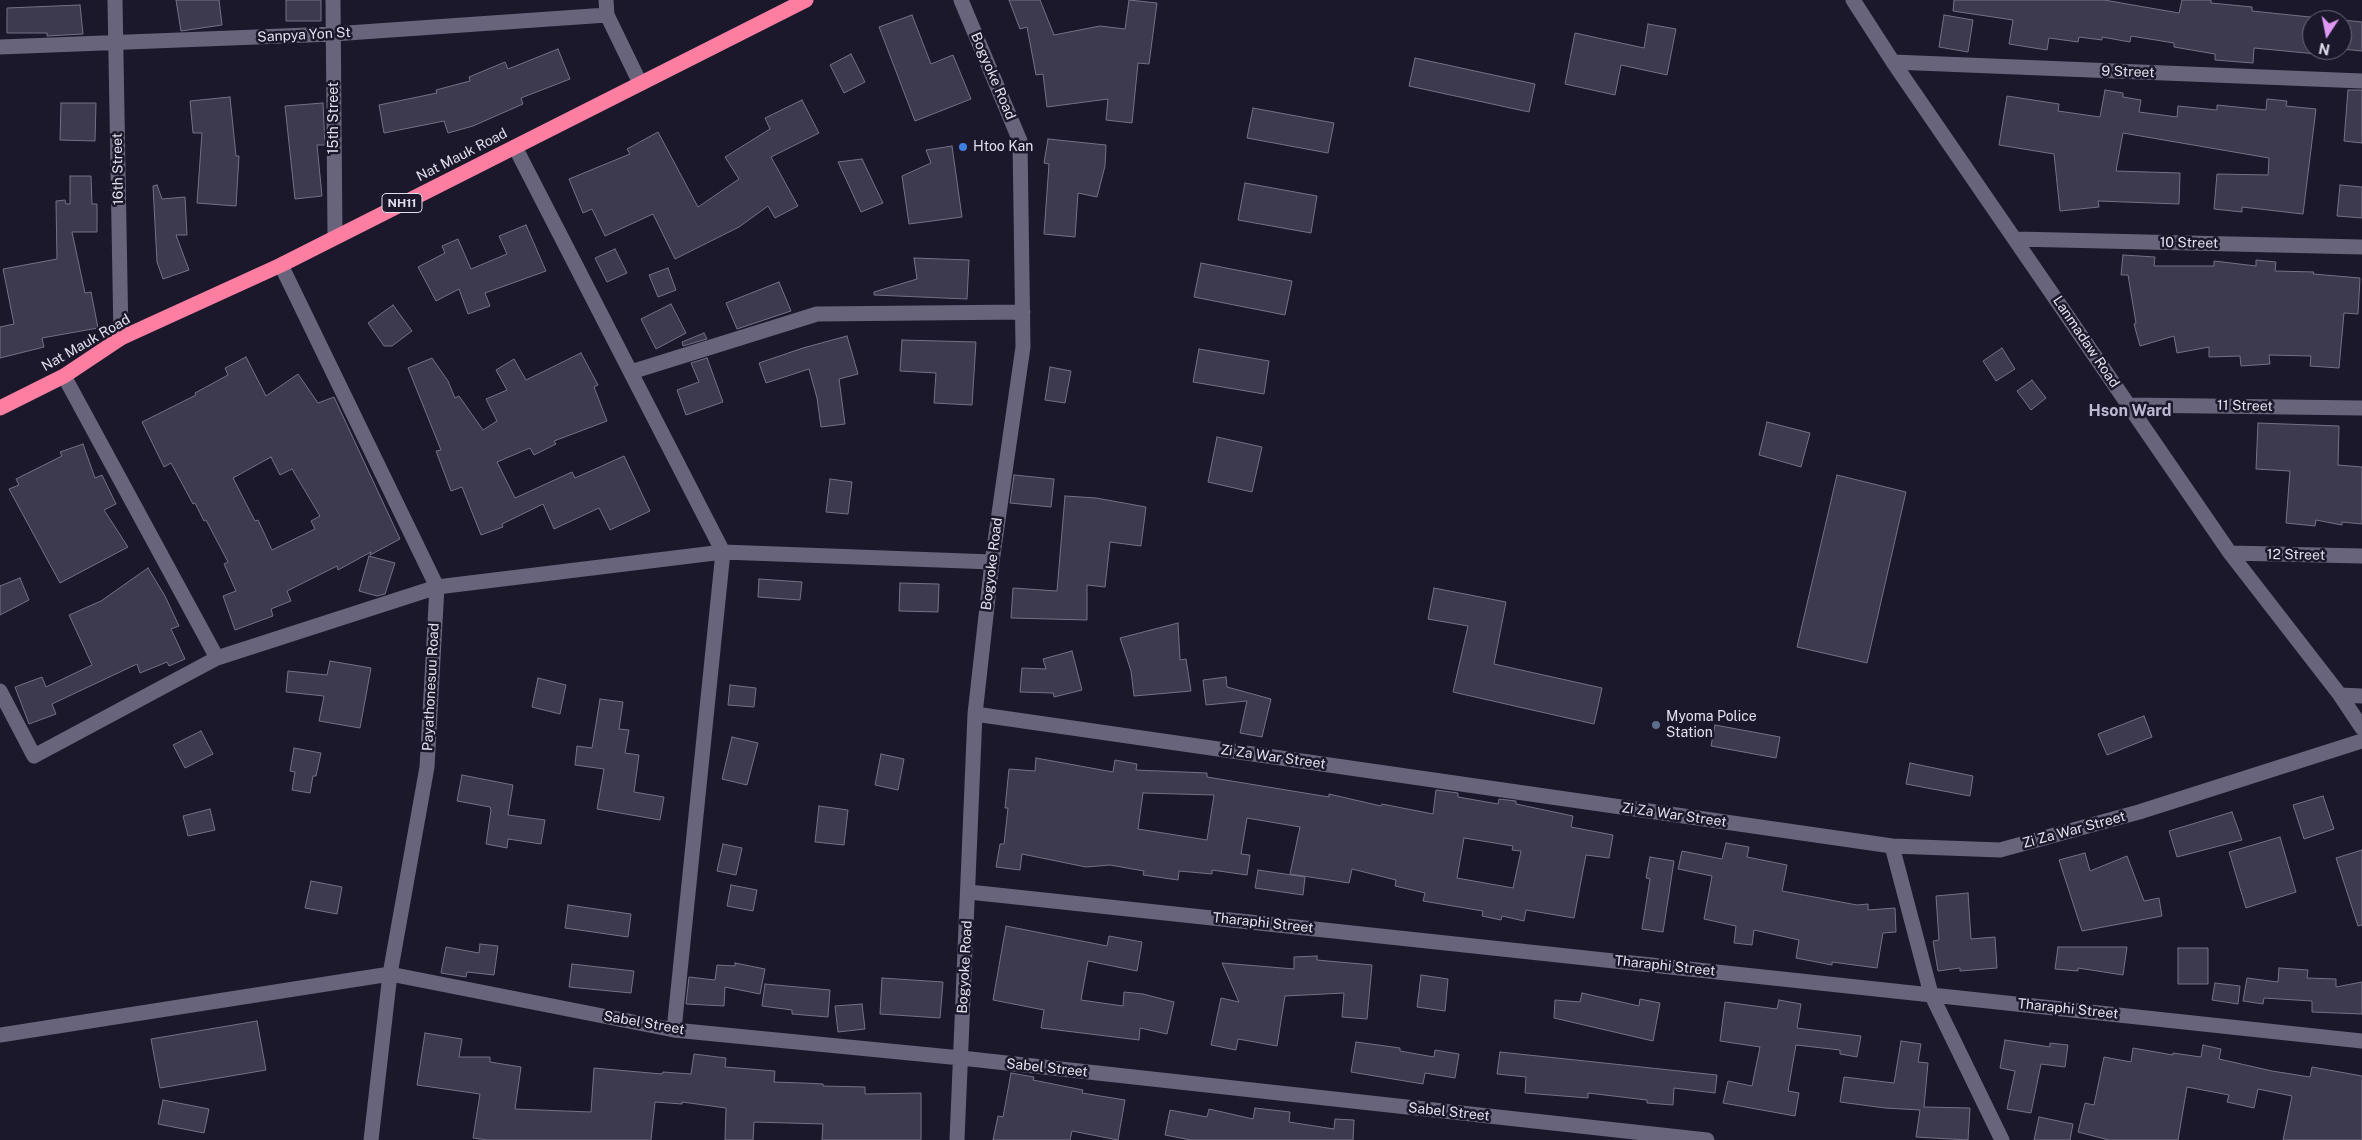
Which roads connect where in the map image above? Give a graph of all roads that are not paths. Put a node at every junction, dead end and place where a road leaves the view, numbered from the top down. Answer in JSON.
{"nodes":[{"id":1,"x":115,"y":0,"type":"edge"},
{"id":2,"x":333,"y":0,"type":"edge"},
{"id":3,"x":606,"y":0,"type":"edge"},
{"id":4,"x":806,"y":0,"type":"edge"},
{"id":5,"x":961,"y":0,"type":"edge"},
{"id":6,"x":1853,"y":0,"type":"edge"},
{"id":7,"x":607,"y":16,"type":"junction"},
{"id":8,"x":333,"y":34,"type":"junction"},
{"id":9,"x":115,"y":42,"type":"junction"},
{"id":10,"x":0,"y":47,"type":"edge"},
{"id":11,"x":1893,"y":62,"type":"junction"},
{"id":12,"x":2362,"y":81,"type":"edge"},
{"id":13,"x":640,"y":83,"type":"junction"},
{"id":14,"x":514,"y":146,"type":"junction"},
{"id":15,"x":335,"y":237,"type":"junction"},
{"id":16,"x":2016,"y":239,"type":"junction"},
{"id":17,"x":2362,"y":247,"type":"edge"},
{"id":18,"x":281,"y":265,"type":"junction"},
{"id":19,"x":1023,"y":312,"type":"junction"},
{"id":20,"x":121,"y":338,"type":"junction"},
{"id":21,"x":631,"y":372,"type":"junction"},
{"id":22,"x":64,"y":376,"type":"junction"},
{"id":23,"x":2129,"y":405,"type":"junction"},
{"id":24,"x":0,"y":408,"type":"edge"},
{"id":25,"x":2362,"y":408,"type":"edge"},
{"id":26,"x":723,"y":552,"type":"junction"},
{"id":27,"x":2230,"y":553,"type":"junction"},
{"id":28,"x":2362,"y":556,"type":"edge"},
{"id":29,"x":992,"y":562,"type":"junction"},
{"id":30,"x":436,"y":587,"type":"junction"},
{"id":31,"x":217,"y":658,"type":"junction"},
{"id":32,"x":0,"y":691,"type":"edge"},
{"id":33,"x":2340,"y":695,"type":"junction"},
{"id":34,"x":2362,"y":696,"type":"edge"},
{"id":35,"x":975,"y":714,"type":"junction"},
{"id":36,"x":2362,"y":728,"type":"edge"},
{"id":37,"x":2362,"y":741,"type":"edge"},
{"id":38,"x":1892,"y":846,"type":"junction"},
{"id":39,"x":969,"y":892,"type":"junction"},
{"id":40,"x":390,"y":974,"type":"junction"},
{"id":41,"x":1931,"y":994,"type":"junction"},
{"id":42,"x":674,"y":1030,"type":"junction"},
{"id":43,"x":0,"y":1035,"type":"edge"},
{"id":44,"x":2362,"y":1041,"type":"edge"},
{"id":45,"x":961,"y":1058,"type":"junction"},
{"id":46,"x":371,"y":1140,"type":"edge"},
{"id":47,"x":957,"y":1140,"type":"edge"},
{"id":48,"x":1707,"y":1140,"type":"edge"},
{"id":49,"x":2002,"y":1140,"type":"edge"}],
"edges":[{"from":1,"to":9,"type":"street","name":"16th Street"},
{"from":2,"to":8,"type":"street","name":"15th Street"},
{"from":3,"to":7,"type":"street"},
{"from":4,"to":13,"type":"highway","name":"Nat Mauk Road","number":"NH11"},
{"from":5,"to":19,"type":"street","name":"Bogyoke Road"},
{"from":6,"to":11,"type":"street","name":"Lanmadaw Road"},
{"from":7,"to":8,"type":"street","name":"Sanpya Yon St"},
{"from":7,"to":13,"type":"street"},
{"from":8,"to":9,"type":"street","name":"Sanpya Yon St"},
{"from":8,"to":15,"type":"street","name":"15th Street"},
{"from":9,"to":10,"type":"street","name":"Sanpya Yon St"},
{"from":9,"to":20,"type":"street","name":"16th Street"},
{"from":11,"to":12,"type":"street","name":"9 Street"},
{"from":11,"to":16,"type":"street","name":"Lanmadaw Road"},
{"from":13,"to":14,"type":"highway","name":"Nat Mauk Road","number":"NH11"},
{"from":14,"to":15,"type":"highway","name":"Nat Mauk Road","number":"NH11"},
{"from":14,"to":21,"type":"street"},
{"from":15,"to":18,"type":"highway","name":"Nat Mauk Road","number":"NH11"},
{"from":16,"to":17,"type":"street","name":"10 Street"},
{"from":16,"to":23,"type":"street","name":"Lanmadaw Road"},
{"from":18,"to":20,"type":"highway","name":"Nat Mauk Road","number":"NH11"},
{"from":18,"to":30,"type":"street","name":"Payathonesuu Road"},
{"from":19,"to":21,"type":"street"},
{"from":19,"to":29,"type":"street","name":"Bogyoke Road"},
{"from":20,"to":22,"type":"highway","name":"Nat Mauk Road","number":"NH11"},
{"from":21,"to":26,"type":"street"},
{"from":22,"to":24,"type":"highway","name":"Nat Mauk Road","number":"NH11"},
{"from":22,"to":31,"type":"street"},
{"from":23,"to":25,"type":"street","name":"11 Street"},
{"from":23,"to":27,"type":"street","name":"Lanmadaw Road"},
{"from":26,"to":29,"type":"street"},
{"from":26,"to":30,"type":"street"},
{"from":26,"to":42,"type":"street"},
{"from":27,"to":28,"type":"street","name":"12 Street"},
{"from":27,"to":33,"type":"street","name":"Lanmadaw Road"},
{"from":29,"to":35,"type":"street","name":"Bogyoke Road"},
{"from":30,"to":31,"type":"street"},
{"from":30,"to":40,"type":"street","name":"Payathonesuu Road"},
{"from":31,"to":32,"type":"street"},
{"from":33,"to":34,"type":"street"},
{"from":33,"to":36,"type":"street","name":"Lanmadaw Road"},
{"from":35,"to":38,"type":"street","name":"Zi Za War Street"},
{"from":35,"to":39,"type":"street","name":"Bogyoke Road"},
{"from":37,"to":38,"type":"street","name":"Zi Za War Street"},
{"from":38,"to":41,"type":"street"},
{"from":39,"to":41,"type":"street","name":"Tharaphi Street"},
{"from":39,"to":45,"type":"street","name":"Bogyoke Road"},
{"from":40,"to":42,"type":"street","name":"Sabel Street"},
{"from":40,"to":43,"type":"street"},
{"from":40,"to":46,"type":"street","name":"Payathonesuu Road"},
{"from":41,"to":44,"type":"street","name":"Tharaphi Street"},
{"from":41,"to":49,"type":"street"},
{"from":42,"to":45,"type":"street","name":"Sabel Street"},
{"from":45,"to":47,"type":"street","name":"Bogyoke Road"},
{"from":45,"to":48,"type":"street","name":"Sabel Street"}]}
